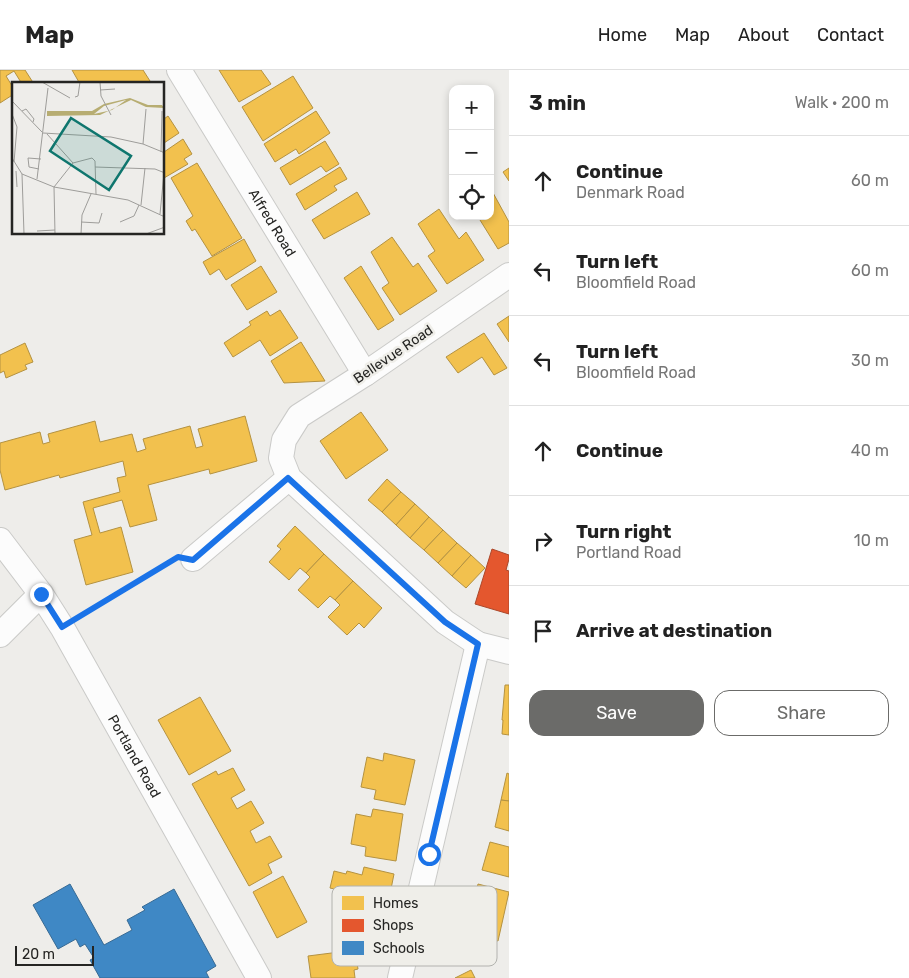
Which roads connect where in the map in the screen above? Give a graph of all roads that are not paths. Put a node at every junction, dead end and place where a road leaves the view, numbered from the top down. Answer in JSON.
{"nodes":[{"id":1,"x":179,"y":70,"type":"edge"},
{"id":2,"x":509,"y":275,"type":"edge"},
{"id":3,"x":365,"y":374,"type":"junction"},
{"id":4,"x":288,"y":478,"type":"junction"},
{"id":5,"x":0,"y":540,"type":"edge"},
{"id":6,"x":193,"y":560,"type":"road end"},
{"id":7,"x":41,"y":594,"type":"junction"},
{"id":8,"x":0,"y":635,"type":"edge"},
{"id":9,"x":478,"y":644,"type":"junction"},
{"id":10,"x":509,"y":652,"type":"edge"},
{"id":11,"x":421,"y":886,"type":"edge"},
{"id":12,"x":259,"y":978,"type":"edge"}],
"edges":[{"from":1,"to":3,"type":"street","name":"Alfred Road"},
{"from":2,"to":3,"type":"street","name":"Bellevue Road"},
{"from":3,"to":4,"type":"street","name":"Bellevue Road"},
{"from":4,"to":6,"type":"street"},
{"from":4,"to":9,"type":"street"},
{"from":5,"to":7,"type":"street","name":"Portland Road"},
{"from":7,"to":8,"type":"street"},
{"from":7,"to":12,"type":"street","name":"Portland Road"},
{"from":9,"to":10,"type":"street"},
{"from":9,"to":11,"type":"street"}]}
